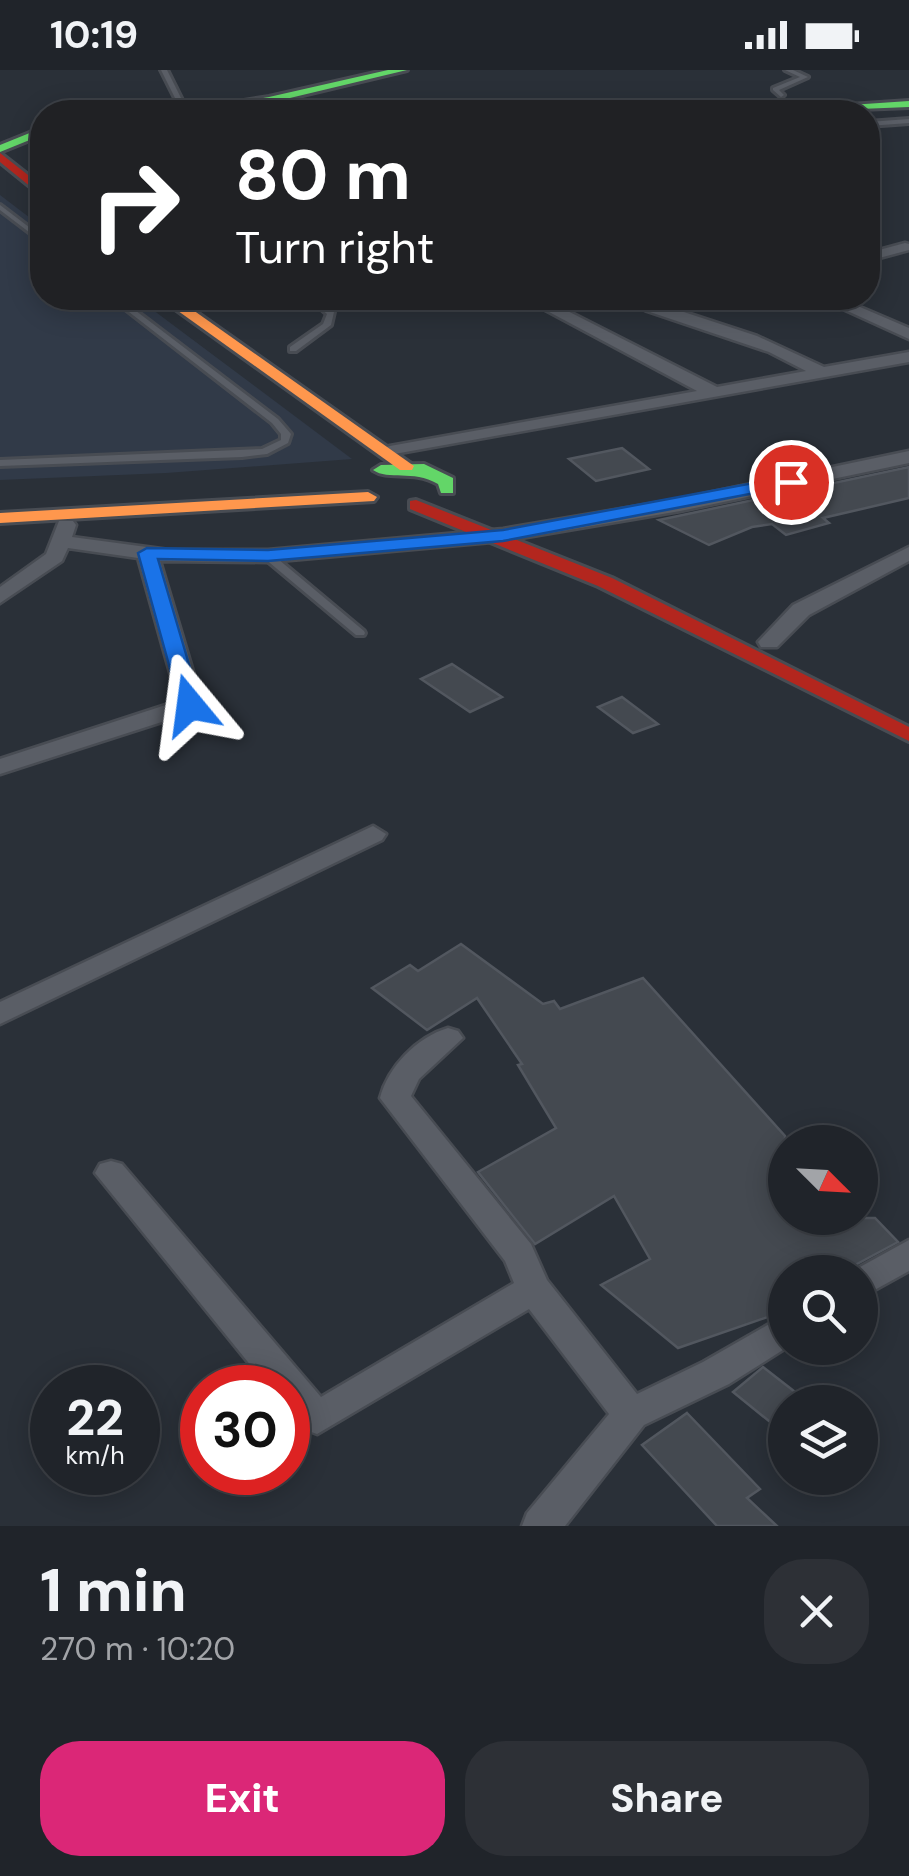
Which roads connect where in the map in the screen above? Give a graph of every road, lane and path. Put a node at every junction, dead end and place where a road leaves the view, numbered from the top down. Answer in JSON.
{"nodes":[{"id":1,"x":164,"y":70,"type":"edge"},
{"id":2,"x":402,"y":70,"type":"edge"},
{"id":3,"x":788,"y":70,"type":"edge"},
{"id":4,"x":178,"y":100,"type":"edge"},
{"id":5,"x":269,"y":100,"type":"edge"},
{"id":6,"x":783,"y":100,"type":"edge"},
{"id":7,"x":880,"y":107,"type":"edge"},
{"id":8,"x":909,"y":108,"type":"edge"},
{"id":9,"x":880,"y":112,"type":"edge"},
{"id":10,"x":909,"y":122,"type":"edge"},
{"id":11,"x":880,"y":123,"type":"edge"},
{"id":12,"x":30,"y":130,"type":"edge"},
{"id":13,"x":0,"y":133,"type":"edge"},
{"id":14,"x":0,"y":207,"type":"edge"},
{"id":15,"x":30,"y":231,"type":"edge"},
{"id":16,"x":905,"y":247,"type":"dead end"},
{"id":17,"x":880,"y":254,"type":"edge"},
{"id":18,"x":131,"y":310,"type":"edge"},
{"id":19,"x":184,"y":310,"type":"edge"},
{"id":20,"x":326,"y":310,"type":"edge"},
{"id":21,"x":554,"y":310,"type":"edge"},
{"id":22,"x":657,"y":310,"type":"edge"},
{"id":23,"x":854,"y":310,"type":"edge"},
{"id":24,"x":909,"y":334,"type":"edge"},
{"id":25,"x":294,"y":349,"type":"dead end"},
{"id":26,"x":909,"y":357,"type":"edge"},
{"id":27,"x":822,"y":373,"type":"junction"},
{"id":28,"x":714,"y":393,"type":"junction"},
{"id":29,"x":909,"y":456,"type":"edge"},
{"id":30,"x":398,"y":459,"type":"junction"},
{"id":31,"x":0,"y":464,"type":"edge"},
{"id":32,"x":365,"y":490,"type":"junction"},
{"id":33,"x":0,"y":495,"type":"edge"},
{"id":34,"x":416,"y":505,"type":"junction"},
{"id":35,"x":497,"y":510,"type":"dead end"},
{"id":36,"x":69,"y":516,"type":"junction"},
{"id":37,"x":0,"y":518,"type":"edge"},
{"id":38,"x":545,"y":530,"type":"junction"},
{"id":39,"x":503,"y":536,"type":"junction"},
{"id":40,"x":60,"y":541,"type":"junction"},
{"id":41,"x":147,"y":553,"type":"junction"},
{"id":42,"x":909,"y":553,"type":"edge"},
{"id":43,"x":268,"y":556,"type":"junction"},
{"id":44,"x":0,"y":597,"type":"edge"},
{"id":45,"x":360,"y":633,"type":"dead end"},
{"id":46,"x":769,"y":642,"type":"junction"},
{"id":47,"x":909,"y":713,"type":"edge"},
{"id":48,"x":909,"y":735,"type":"edge"},
{"id":49,"x":0,"y":767,"type":"edge"},
{"id":50,"x":373,"y":834,"type":"dead end"},
{"id":51,"x":0,"y":1014,"type":"edge"},
{"id":52,"x":448,"y":1038,"type":"dead end"},
{"id":53,"x":111,"y":1173,"type":"dead end"},
{"id":54,"x":909,"y":1254,"type":"edge"},
{"id":55,"x":878,"y":1273,"type":"edge"},
{"id":56,"x":533,"y":1288,"type":"junction"},
{"id":57,"x":768,"y":1341,"type":"edge"},
{"id":58,"x":630,"y":1414,"type":"junction"},
{"id":59,"x":540,"y":1526,"type":"edge"}],
"edges":[{"from":1,"to":4,"type":"lane"},
{"from":2,"to":5,"type":"street"},
{"from":3,"to":6,"type":"lane"},
{"from":7,"to":8,"type":"street"},
{"from":8,"to":9,"type":"street"},
{"from":10,"to":11,"type":"lane"},
{"from":12,"to":13,"type":"street"},
{"from":14,"to":15,"type":"lane"},
{"from":16,"to":17,"type":"street"},
{"from":18,"to":31,"type":"lane"},
{"from":19,"to":30,"type":"street"},
{"from":20,"to":25,"type":"lane"},
{"from":21,"to":28,"type":"street"},
{"from":22,"to":27,"type":"street"},
{"from":23,"to":24,"type":"street"},
{"from":26,"to":27,"type":"street"},
{"from":27,"to":28,"type":"street"},
{"from":28,"to":30,"type":"street"},
{"from":29,"to":38,"type":"street"},
{"from":30,"to":32,"type":"street"},
{"from":30,"to":34,"type":"street"},
{"from":32,"to":33,"type":"street"},
{"from":32,"to":34,"type":"street"},
{"from":32,"to":36,"type":"street"},
{"from":34,"to":39,"type":"street"},
{"from":35,"to":38,"type":"street"},
{"from":36,"to":37,"type":"street"},
{"from":36,"to":40,"type":"street"},
{"from":38,"to":39,"type":"street"},
{"from":38,"to":46,"type":"street"},
{"from":39,"to":43,"type":"street"},
{"from":39,"to":48,"type":"street"},
{"from":40,"to":41,"type":"street"},
{"from":40,"to":44,"type":"street"},
{"from":41,"to":43,"type":"street"},
{"from":41,"to":49,"type":"street"},
{"from":42,"to":46,"type":"street"},
{"from":43,"to":45,"type":"lane"},
{"from":46,"to":47,"type":"street"},
{"from":50,"to":51,"type":"street"},
{"from":52,"to":56,"type":"street"},
{"from":53,"to":56,"type":"street"},
{"from":54,"to":55,"type":"street"},
{"from":56,"to":58,"type":"street"},
{"from":57,"to":58,"type":"street"},
{"from":58,"to":59,"type":"street"}]}
